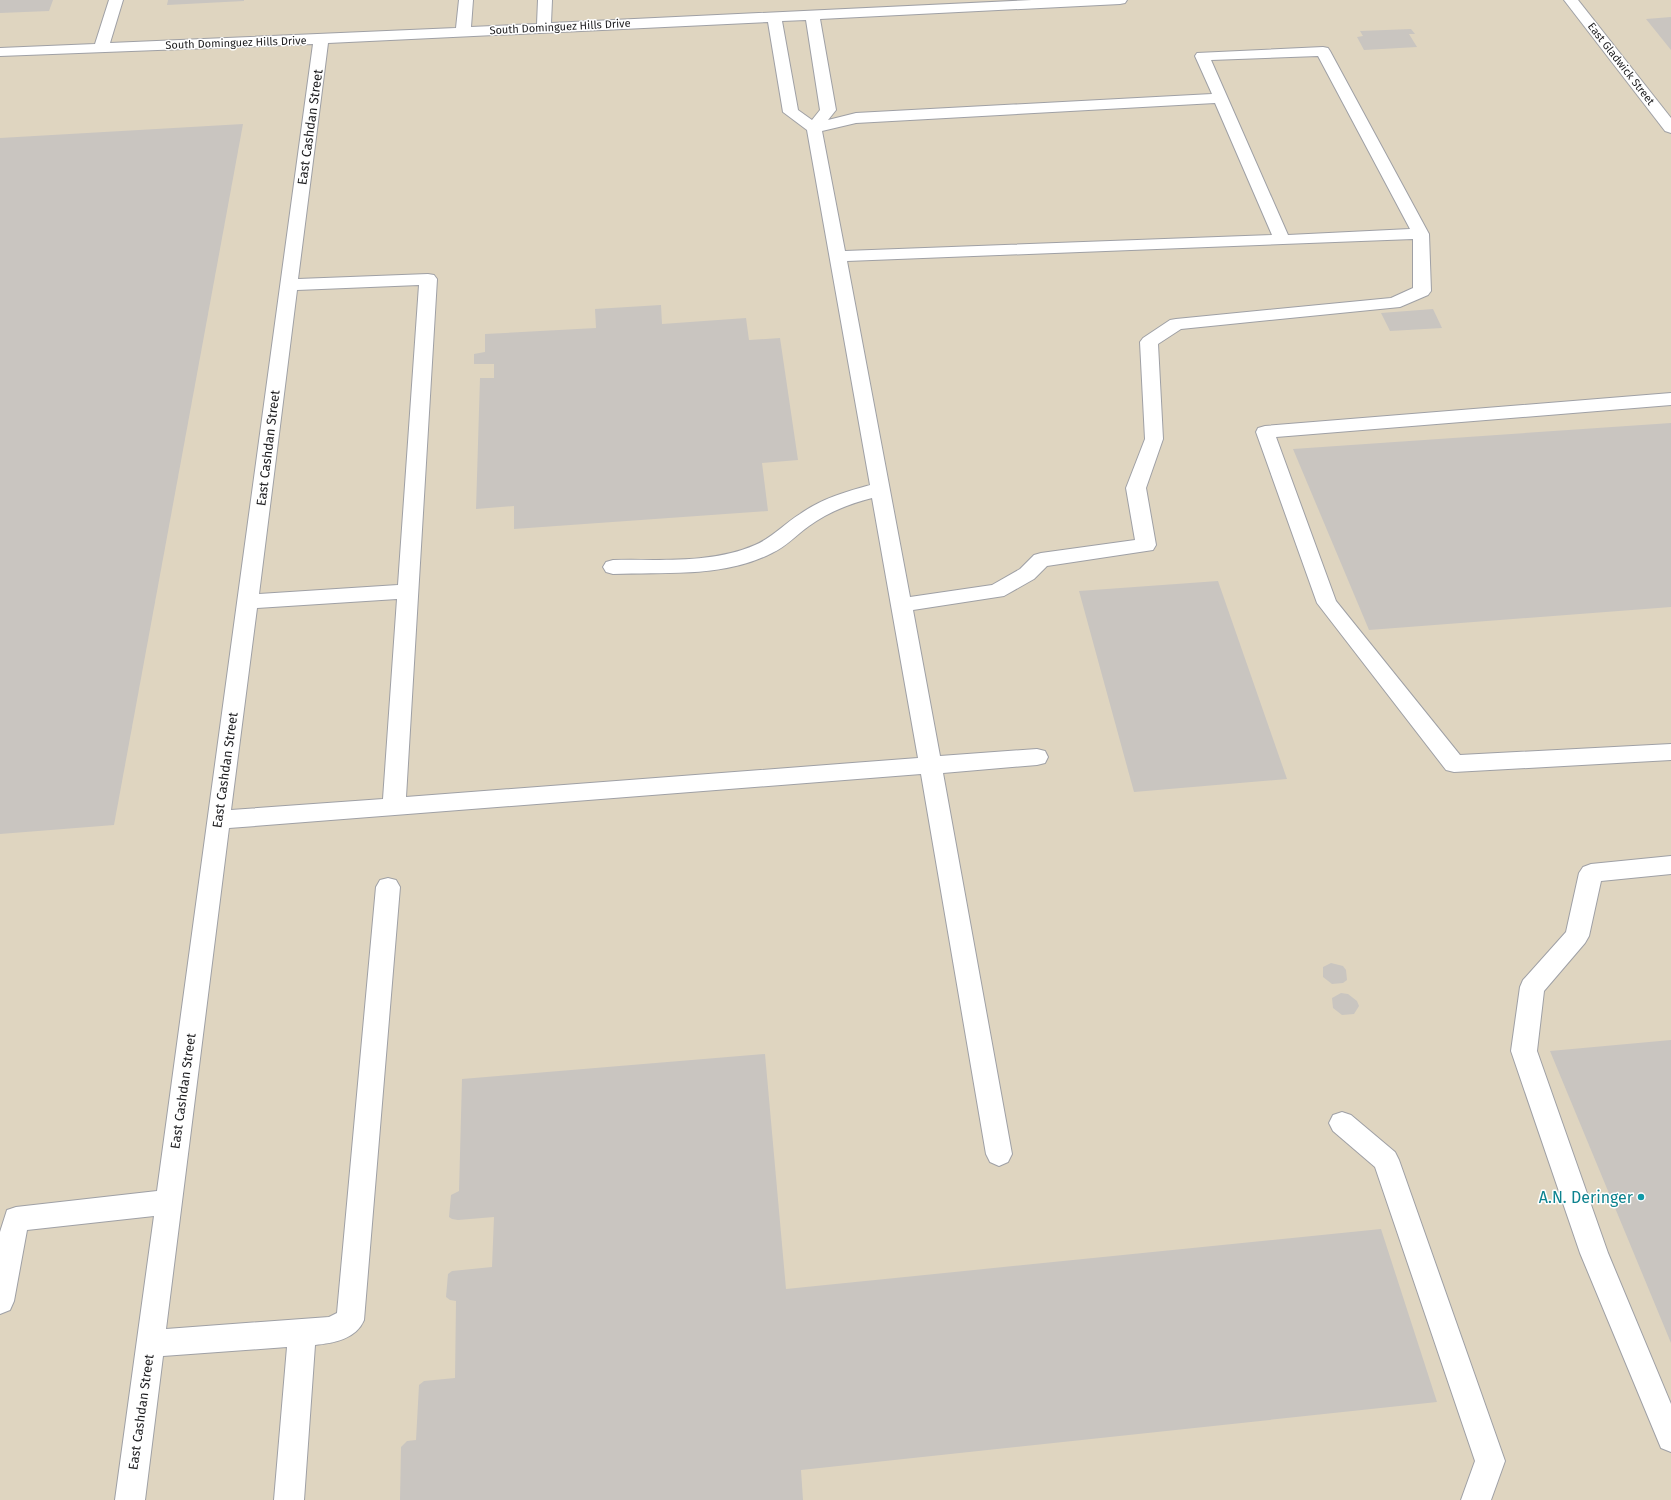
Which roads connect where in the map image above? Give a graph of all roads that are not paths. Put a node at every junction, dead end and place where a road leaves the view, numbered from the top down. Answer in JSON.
{"nodes":[{"id":1,"x":116,"y":0,"type":"edge"},
{"id":2,"x":466,"y":0,"type":"edge"},
{"id":3,"x":545,"y":0,"type":"edge"},
{"id":4,"x":1120,"y":0,"type":"edge"},
{"id":5,"x":1571,"y":0,"type":"edge"},
{"id":6,"x":1083,"y":1,"type":"edge"},
{"id":7,"x":1017,"y":2,"type":"edge"},
{"id":8,"x":812,"y":15,"type":"junction"},
{"id":9,"x":774,"y":17,"type":"junction"},
{"id":10,"x":544,"y":28,"type":"junction"},
{"id":11,"x":463,"y":32,"type":"junction"},
{"id":12,"x":321,"y":39,"type":"junction"},
{"id":13,"x":101,"y":48,"type":"junction"},
{"id":14,"x":0,"y":52,"type":"edge"},
{"id":15,"x":1221,"y":98,"type":"junction"},
{"id":16,"x":814,"y":128,"type":"junction"},
{"id":17,"x":1671,"y":128,"type":"edge"},
{"id":18,"x":1420,"y":234,"type":"junction"},
{"id":19,"x":1282,"y":240,"type":"junction"},
{"id":20,"x":838,"y":256,"type":"junction"},
{"id":21,"x":289,"y":285,"type":"junction"},
{"id":22,"x":1671,"y":399,"type":"edge"},
{"id":23,"x":880,"y":489,"type":"junction"},
{"id":24,"x":614,"y":567,"type":"dead end"},
{"id":25,"x":408,"y":592,"type":"junction"},
{"id":26,"x":248,"y":602,"type":"junction"},
{"id":27,"x":901,"y":605,"type":"junction"},
{"id":28,"x":1671,"y":752,"type":"edge"},
{"id":29,"x":1037,"y":757,"type":"dead end"},
{"id":30,"x":931,"y":766,"type":"junction"},
{"id":31,"x":394,"y":806,"type":"junction"},
{"id":32,"x":219,"y":820,"type":"junction"},
{"id":33,"x":1671,"y":864,"type":"edge"},
{"id":34,"x":388,"y":887,"type":"dead end"},
{"id":35,"x":1342,"y":1123,"type":"dead end"},
{"id":36,"x":998,"y":1154,"type":"dead end"},
{"id":37,"x":168,"y":1202,"type":"junction"},
{"id":38,"x":8,"y":1219,"type":"edge"},
{"id":39,"x":0,"y":1301,"type":"edge"},
{"id":40,"x":302,"y":1332,"type":"junction"},
{"id":41,"x":150,"y":1344,"type":"junction"},
{"id":42,"x":1671,"y":1438,"type":"edge"},
{"id":43,"x":130,"y":1500,"type":"edge"},
{"id":44,"x":288,"y":1500,"type":"edge"},
{"id":45,"x":1476,"y":1500,"type":"edge"}],
"edges":[{"from":1,"to":13,"type":"street"},
{"from":2,"to":11,"type":"street"},
{"from":3,"to":10,"type":"street"},
{"from":4,"to":6,"type":"street","name":"South Dominguez Hills Drive"},
{"from":5,"to":17,"type":"street","name":"East Gladwick Street"},
{"from":6,"to":7,"type":"street","name":"South Dominguez Hills Drive"},
{"from":7,"to":8,"type":"street","name":"South Dominguez Hills Drive"},
{"from":8,"to":9,"type":"street","name":"South Dominguez Hills Drive"},
{"from":8,"to":16,"type":"street"},
{"from":9,"to":10,"type":"street","name":"South Dominguez Hills Drive"},
{"from":9,"to":16,"type":"street"},
{"from":10,"to":11,"type":"street","name":"South Dominguez Hills Drive"},
{"from":11,"to":12,"type":"street","name":"South Dominguez Hills Drive"},
{"from":12,"to":13,"type":"street","name":"South Dominguez Hills Drive"},
{"from":12,"to":21,"type":"street","name":"East Cashdan Street"},
{"from":13,"to":14,"type":"street","name":"South Dominguez Hills Drive"},
{"from":15,"to":16,"type":"street"},
{"from":15,"to":18,"type":"street"},
{"from":15,"to":19,"type":"street"},
{"from":16,"to":20,"type":"street"},
{"from":18,"to":19,"type":"street"},
{"from":18,"to":27,"type":"street"},
{"from":19,"to":20,"type":"street"},
{"from":20,"to":23,"type":"street"},
{"from":21,"to":25,"type":"street"},
{"from":21,"to":26,"type":"street","name":"East Cashdan Street"},
{"from":22,"to":28,"type":"street"},
{"from":23,"to":24,"type":"street"},
{"from":23,"to":27,"type":"street"},
{"from":25,"to":26,"type":"street"},
{"from":25,"to":31,"type":"street"},
{"from":26,"to":32,"type":"street","name":"East Cashdan Street"},
{"from":27,"to":30,"type":"street"},
{"from":29,"to":30,"type":"street"},
{"from":30,"to":31,"type":"street"},
{"from":30,"to":36,"type":"street"},
{"from":31,"to":32,"type":"street"},
{"from":32,"to":37,"type":"street","name":"East Cashdan Street"},
{"from":33,"to":42,"type":"street"},
{"from":34,"to":40,"type":"street"},
{"from":35,"to":45,"type":"street"},
{"from":37,"to":38,"type":"street"},
{"from":37,"to":41,"type":"street","name":"East Cashdan Street"},
{"from":38,"to":39,"type":"street"},
{"from":40,"to":41,"type":"street"},
{"from":40,"to":44,"type":"street"},
{"from":41,"to":43,"type":"street","name":"East Cashdan Street"}]}
